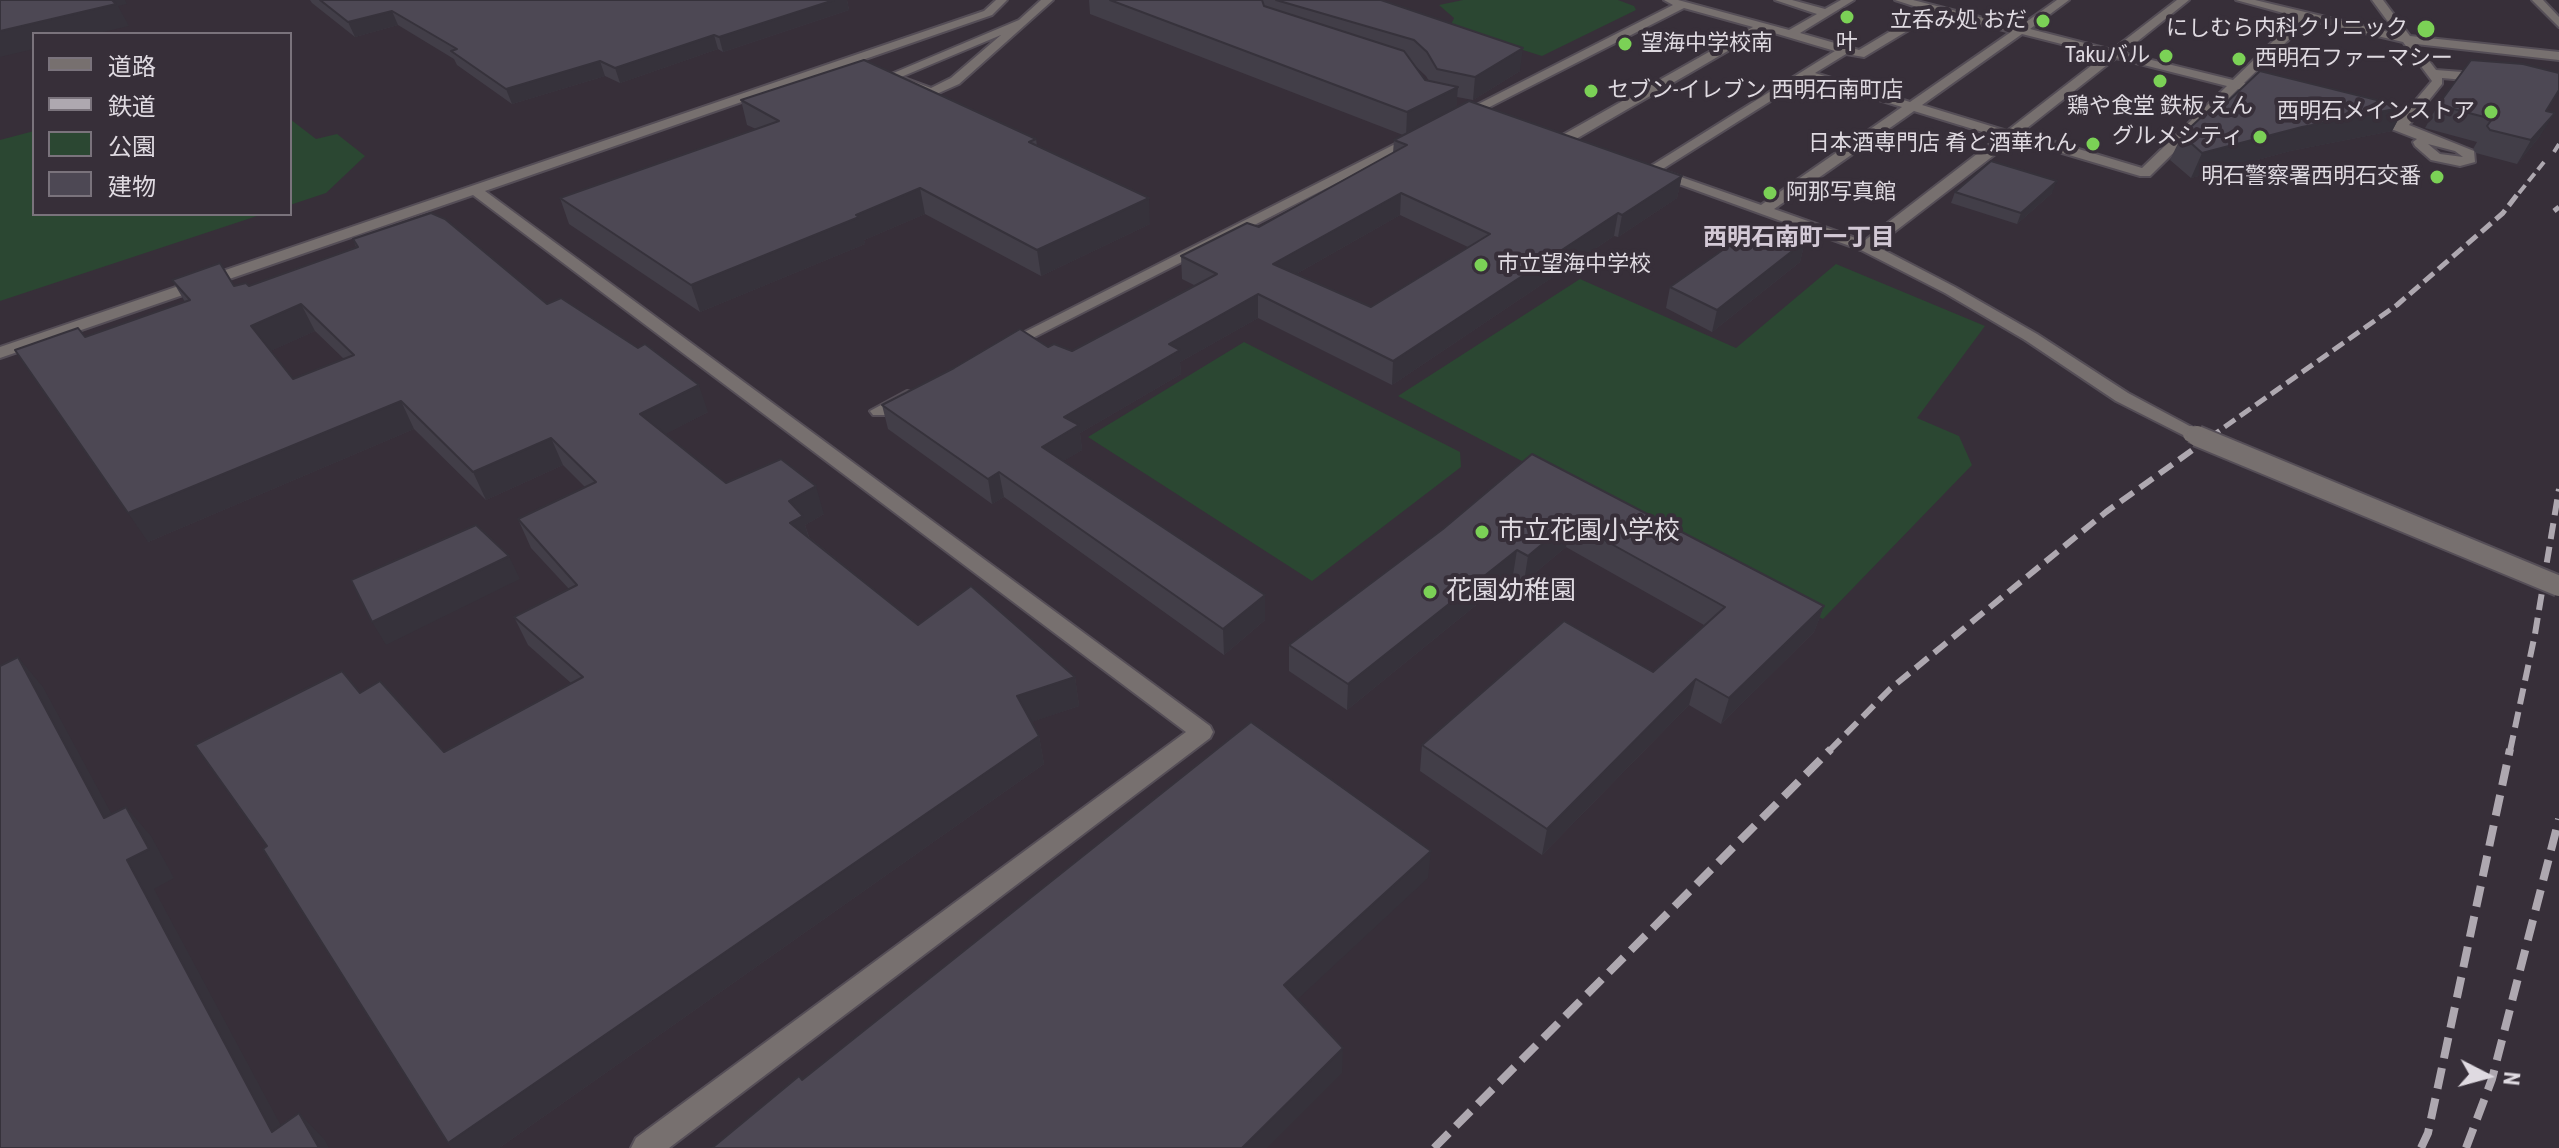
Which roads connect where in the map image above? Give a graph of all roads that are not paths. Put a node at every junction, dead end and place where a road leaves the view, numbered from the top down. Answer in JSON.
{"nodes":[{"id":1,"x":1002,"y":0,"type":"edge"},
{"id":2,"x":1048,"y":0,"type":"edge"},
{"id":3,"x":1666,"y":0,"type":"edge"},
{"id":4,"x":1780,"y":0,"type":"edge"},
{"id":5,"x":1849,"y":0,"type":"edge"},
{"id":6,"x":1900,"y":0,"type":"edge"},
{"id":7,"x":2064,"y":0,"type":"edge"},
{"id":8,"x":2184,"y":0,"type":"edge"},
{"id":9,"x":2241,"y":0,"type":"edge"},
{"id":10,"x":2377,"y":0,"type":"edge"},
{"id":11,"x":2537,"y":0,"type":"edge"},
{"id":12,"x":1682,"y":5,"type":"junction"},
{"id":13,"x":1936,"y":9,"type":"junction"},
{"id":14,"x":1827,"y":13,"type":"junction"},
{"id":15,"x":2306,"y":16,"type":"junction"},
{"id":16,"x":1023,"y":22,"type":"junction"},
{"id":17,"x":2559,"y":24,"type":"edge"},
{"id":18,"x":1762,"y":27,"type":"junction"},
{"id":19,"x":2021,"y":30,"type":"junction"},
{"id":20,"x":1790,"y":34,"type":"junction"},
{"id":21,"x":2404,"y":39,"type":"junction"},
{"id":22,"x":1844,"y":50,"type":"junction"},
{"id":23,"x":2116,"y":54,"type":"junction"},
{"id":24,"x":2559,"y":56,"type":"edge"},
{"id":25,"x":2432,"y":73,"type":"junction"},
{"id":26,"x":1805,"y":74,"type":"junction"},
{"id":27,"x":2494,"y":79,"type":"edge"},
{"id":28,"x":2237,"y":85,"type":"junction"},
{"id":29,"x":2282,"y":96,"type":"edge"},
{"id":30,"x":1452,"y":103,"type":"edge"},
{"id":31,"x":1913,"y":106,"type":"junction"},
{"id":32,"x":1484,"y":110,"type":"junction"},
{"id":33,"x":2357,"y":115,"type":"edge"},
{"id":34,"x":2401,"y":126,"type":"junction"},
{"id":35,"x":1550,"y":134,"type":"edge"},
{"id":36,"x":2012,"y":135,"type":"junction"},
{"id":37,"x":2427,"y":139,"type":"dead end"},
{"id":38,"x":476,"y":191,"type":"junction"},
{"id":39,"x":1762,"y":211,"type":"junction"},
{"id":40,"x":1866,"y":247,"type":"junction"},
{"id":41,"x":0,"y":353,"type":"edge"},
{"id":42,"x":990,"y":354,"type":"edge"},
{"id":43,"x":920,"y":390,"type":"edge"},
{"id":44,"x":879,"y":411,"type":"dead end"},
{"id":45,"x":2559,"y":586,"type":"edge"},
{"id":46,"x":646,"y":1148,"type":"edge"}],
"edges":[{"from":1,"to":38,"type":"street"},
{"from":2,"to":16,"type":"street"},
{"from":3,"to":12,"type":"street"},
{"from":4,"to":14,"type":"street"},
{"from":5,"to":14,"type":"street"},
{"from":6,"to":13,"type":"street"},
{"from":7,"to":19,"type":"street"},
{"from":8,"to":23,"type":"street"},
{"from":9,"to":15,"type":"street"},
{"from":10,"to":21,"type":"street"},
{"from":11,"to":17,"type":"street"},
{"from":12,"to":18,"type":"street"},
{"from":12,"to":32,"type":"street"},
{"from":13,"to":19,"type":"street"},
{"from":13,"to":22,"type":"street"},
{"from":14,"to":20,"type":"street"},
{"from":15,"to":21,"type":"street"},
{"from":15,"to":28,"type":"street"},
{"from":16,"to":16,"type":"street"},
{"from":18,"to":20,"type":"street"},
{"from":18,"to":35,"type":"street"},
{"from":19,"to":23,"type":"street"},
{"from":19,"to":31,"type":"street"},
{"from":20,"to":22,"type":"street"},
{"from":21,"to":24,"type":"street"},
{"from":21,"to":25,"type":"street"},
{"from":22,"to":26,"type":"street"},
{"from":23,"to":28,"type":"street"},
{"from":23,"to":36,"type":"street"},
{"from":25,"to":27,"type":"street"},
{"from":25,"to":34,"type":"street"},
{"from":26,"to":31,"type":"street"},
{"from":26,"to":39,"type":"street"},
{"from":28,"to":29,"type":"street"},
{"from":28,"to":36,"type":"street"},
{"from":30,"to":32,"type":"street"},
{"from":31,"to":36,"type":"street"},
{"from":31,"to":39,"type":"street"},
{"from":32,"to":42,"type":"street"},
{"from":33,"to":34,"type":"street"},
{"from":34,"to":37,"type":"street"},
{"from":36,"to":40,"type":"street"},
{"from":38,"to":41,"type":"street"},
{"from":38,"to":46,"type":"street"},
{"from":39,"to":40,"type":"street"},
{"from":40,"to":45,"type":"street","bridge":true},
{"from":43,"to":44,"type":"street"}]}
